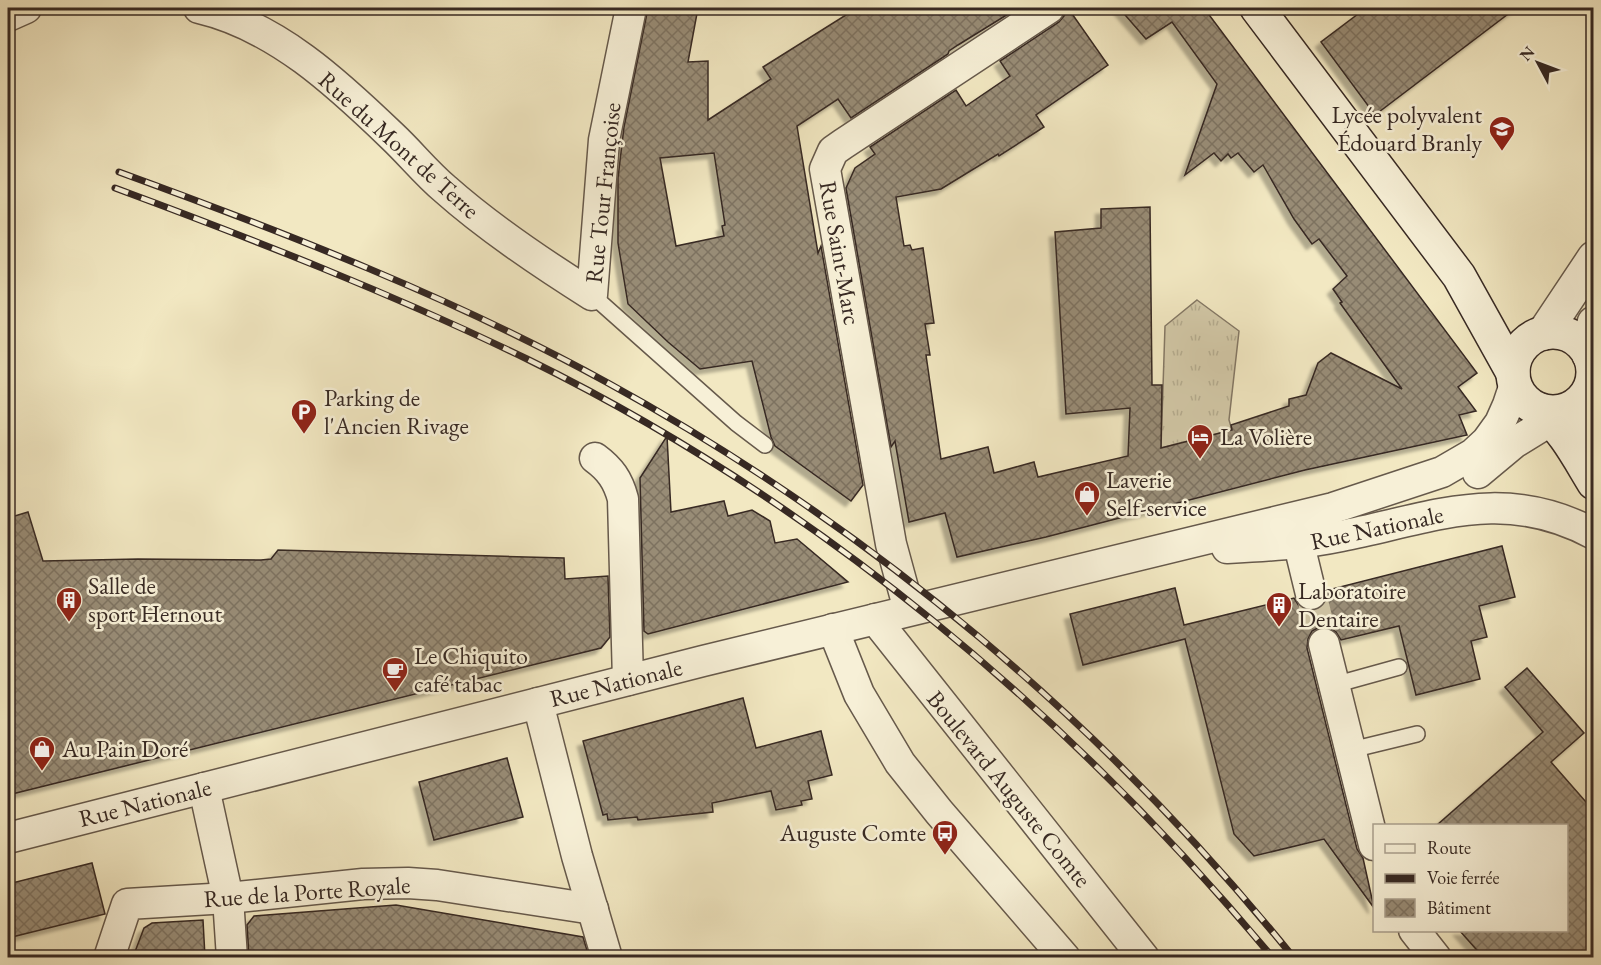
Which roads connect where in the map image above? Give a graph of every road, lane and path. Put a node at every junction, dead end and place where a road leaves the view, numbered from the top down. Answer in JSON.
{"nodes":[{"id":1,"x":26,"y":8,"type":"edge"},
{"id":2,"x":199,"y":8,"type":"edge"},
{"id":3,"x":631,"y":8,"type":"edge"},
{"id":4,"x":1049,"y":8,"type":"edge"},
{"id":5,"x":1257,"y":8,"type":"edge"},
{"id":6,"x":8,"y":16,"type":"edge"},
{"id":7,"x":1593,"y":258,"type":"edge"},
{"id":8,"x":1459,"y":276,"type":"junction"},
{"id":9,"x":592,"y":295,"type":"junction"},
{"id":10,"x":1540,"y":334,"type":"junction"},
{"id":11,"x":1591,"y":339,"type":"edge"},
{"id":12,"x":1514,"y":379,"type":"junction"},
{"id":13,"x":1562,"y":408,"type":"junction"},
{"id":14,"x":1593,"y":444,"type":"edge"},
{"id":15,"x":765,"y":445,"type":"dead end"},
{"id":16,"x":595,"y":458,"type":"dead end"},
{"id":17,"x":1593,"y":483,"type":"edge"},
{"id":18,"x":1333,"y":508,"type":"junction"},
{"id":19,"x":1296,"y":531,"type":"junction"},
{"id":20,"x":1593,"y":534,"type":"edge"},
{"id":21,"x":1311,"y":594,"type":"tunnel mouth"},
{"id":22,"x":909,"y":610,"type":"junction"},
{"id":23,"x":875,"y":619,"type":"junction"},
{"id":24,"x":832,"y":629,"type":"junction"},
{"id":25,"x":1324,"y":644,"type":"tunnel mouth"},
{"id":26,"x":1399,"y":667,"type":"dead end"},
{"id":27,"x":628,"y":680,"type":"junction"},
{"id":28,"x":1334,"y":685,"type":"junction"},
{"id":29,"x":538,"y":703,"type":"junction"},
{"id":30,"x":1418,"y":734,"type":"dead end"},
{"id":31,"x":1351,"y":750,"type":"junction"},
{"id":32,"x":204,"y":788,"type":"junction"},
{"id":33,"x":8,"y":838,"type":"edge"},
{"id":34,"x":1373,"y":841,"type":"edge"},
{"id":35,"x":228,"y":898,"type":"junction"},
{"id":36,"x":593,"y":909,"type":"junction"},
{"id":37,"x":1416,"y":932,"type":"edge"},
{"id":38,"x":109,"y":957,"type":"edge"},
{"id":39,"x":231,"y":957,"type":"edge"},
{"id":40,"x":607,"y":957,"type":"edge"},
{"id":41,"x":1065,"y":957,"type":"edge"},
{"id":42,"x":1144,"y":957,"type":"edge"},
{"id":43,"x":1436,"y":957,"type":"edge"}],
"edges":[{"from":1,"to":6,"type":"street"},
{"from":2,"to":9,"type":"street","name":"Rue du Mont de Terre"},
{"from":3,"to":9,"type":"street","name":"Rue Tour Françoise"},
{"from":4,"to":22,"type":"street","name":"Rue Saint-Marc"},
{"from":5,"to":8,"type":"main road"},
{"from":7,"to":10,"type":"main road"},
{"from":8,"to":10,"type":"main road"},
{"from":8,"to":12,"type":"main road"},
{"from":9,"to":15,"type":"lane","name":"Rue Tour Françoise"},
{"from":10,"to":11,"type":"main road"},
{"from":10,"to":12,"type":"main road"},
{"from":11,"to":13,"type":"main road"},
{"from":12,"to":13,"type":"main road"},
{"from":12,"to":18,"type":"street","name":"Rue Nationale"},
{"from":13,"to":14,"type":"main road"},
{"from":13,"to":17,"type":"main road"},
{"from":13,"to":18,"type":"street","name":"Rue Nationale"},
{"from":16,"to":27,"type":"street"},
{"from":18,"to":19,"type":"street","name":"Rue Nationale"},
{"from":19,"to":20,"type":"street","name":"Rue Nationale"},
{"from":19,"to":21,"type":"street"},
{"from":19,"to":22,"type":"street","name":"Rue Nationale"},
{"from":22,"to":23,"type":"street","name":"Rue Nationale"},
{"from":23,"to":24,"type":"street","name":"Rue Nationale"},
{"from":23,"to":42,"type":"street","name":"Boulevard Auguste Comte"},
{"from":24,"to":27,"type":"street","name":"Rue Nationale"},
{"from":24,"to":41,"type":"street"},
{"from":25,"to":28,"type":"street"},
{"from":26,"to":28,"type":"lane"},
{"from":27,"to":29,"type":"street","name":"Rue Nationale"},
{"from":28,"to":31,"type":"street"},
{"from":29,"to":32,"type":"street","name":"Rue Nationale"},
{"from":29,"to":36,"type":"street"},
{"from":30,"to":31,"type":"lane"},
{"from":31,"to":34,"type":"street"},
{"from":32,"to":33,"type":"street","name":"Rue Nationale"},
{"from":32,"to":35,"type":"street"},
{"from":35,"to":36,"type":"street","name":"Rue de la Porte Royale"},
{"from":35,"to":38,"type":"street","name":"Rue de la Porte Royale"},
{"from":35,"to":39,"type":"street"},
{"from":36,"to":40,"type":"street"},
{"from":37,"to":43,"type":"street"}]}
